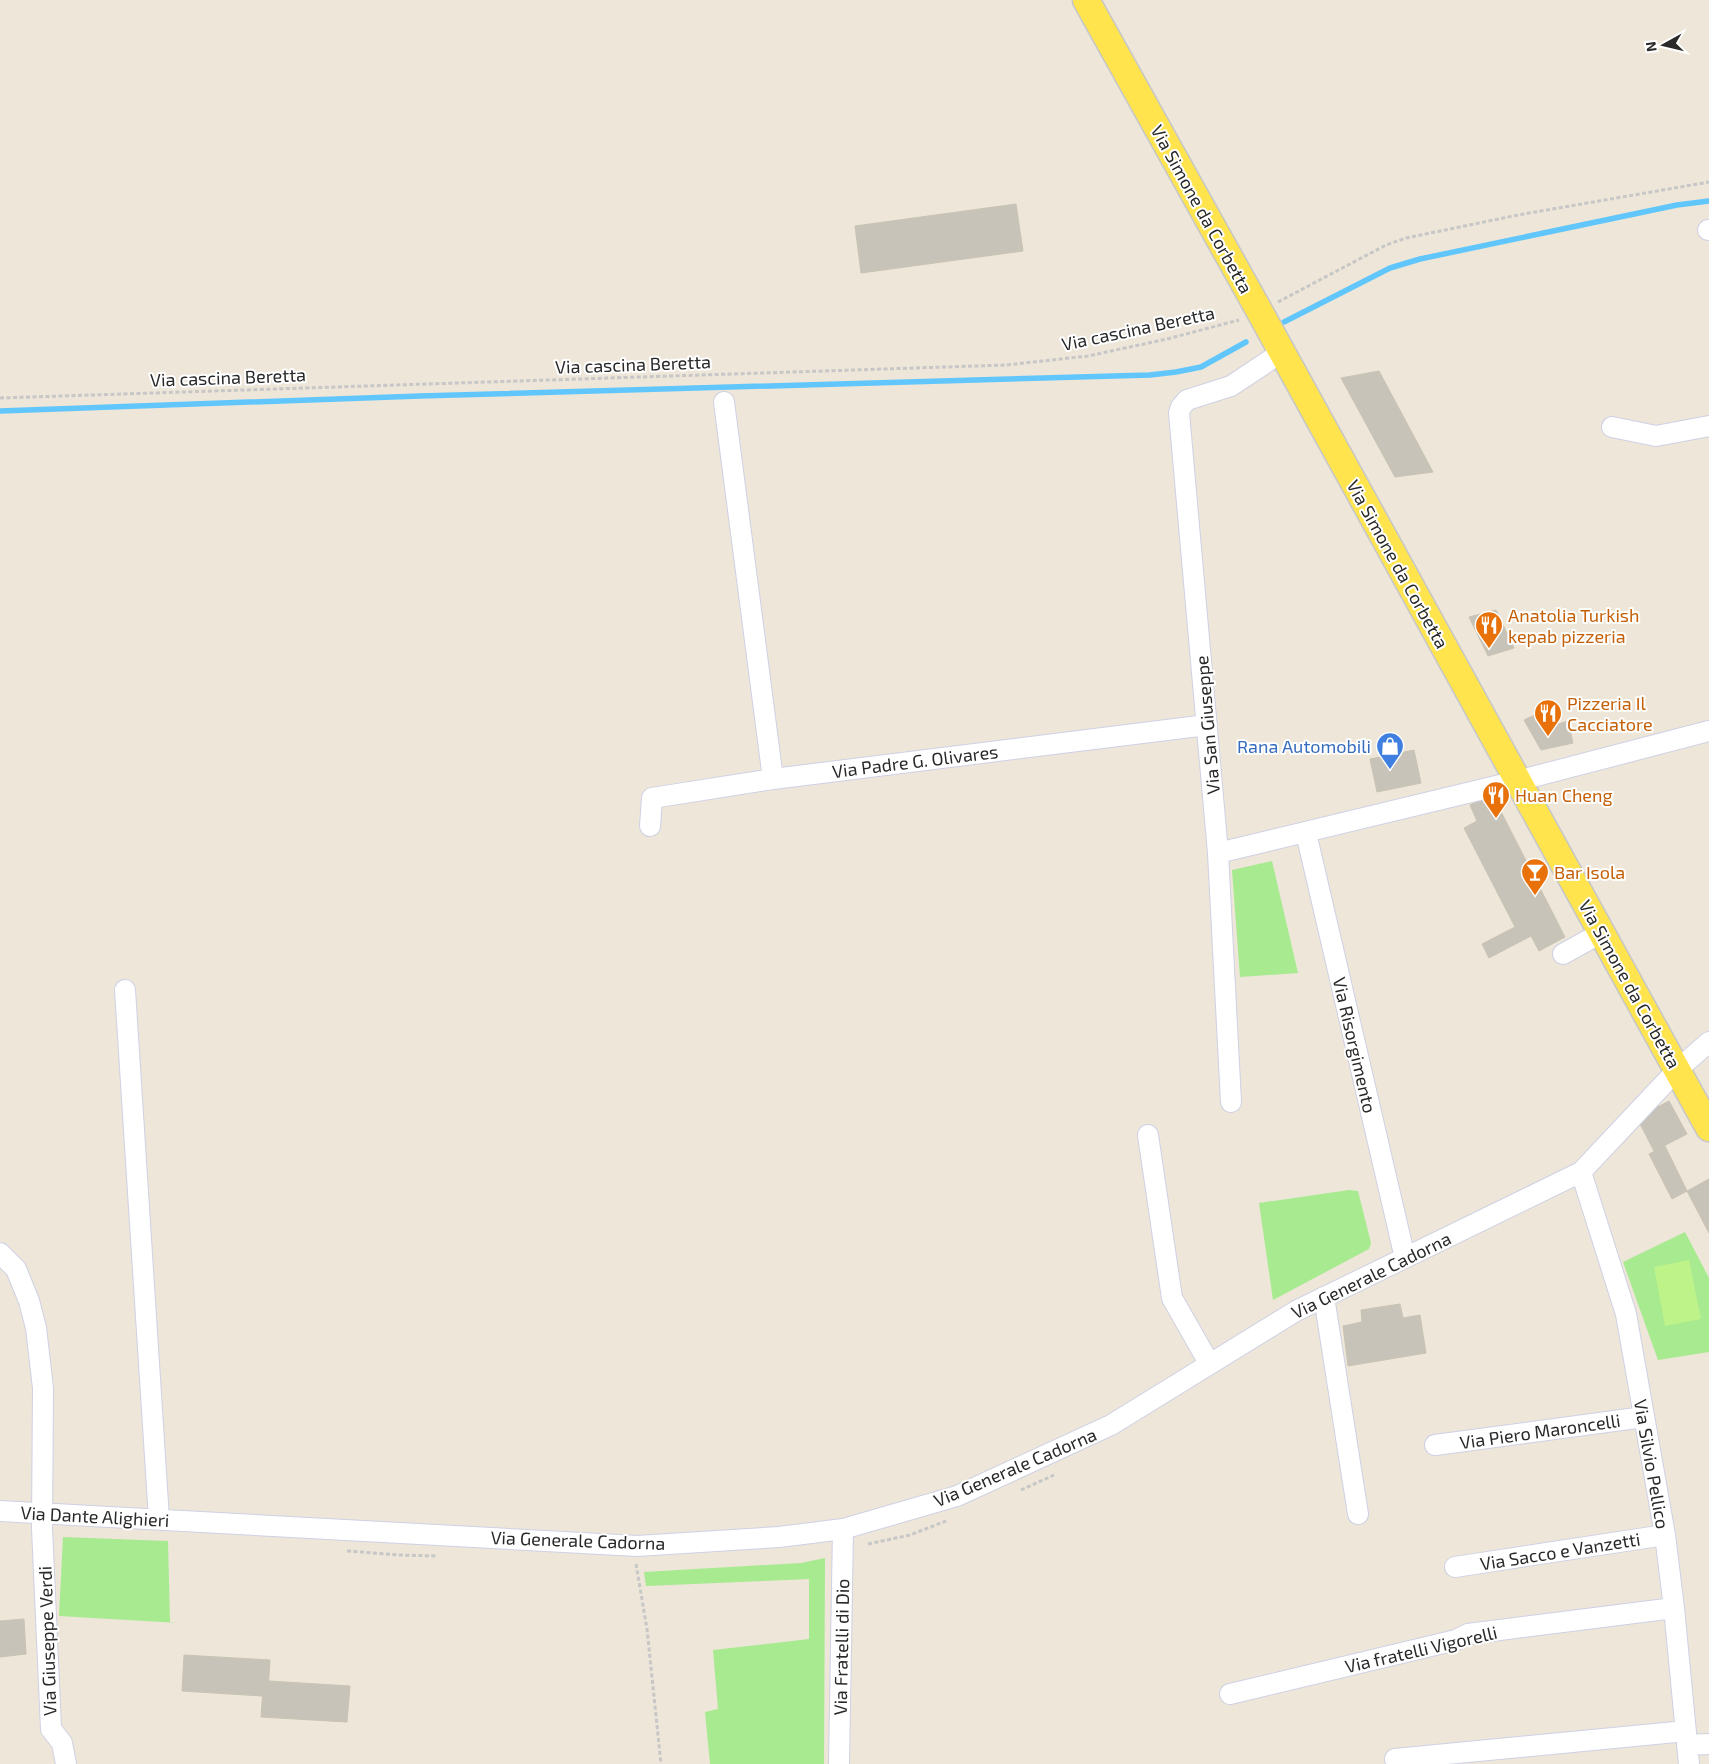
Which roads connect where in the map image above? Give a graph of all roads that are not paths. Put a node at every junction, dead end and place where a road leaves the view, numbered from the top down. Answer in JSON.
{"nodes":[{"id":1,"x":1086,"y":0,"type":"edge"},
{"id":2,"x":1282,"y":352,"type":"junction"},
{"id":3,"x":724,"y":402,"type":"dead end"},
{"id":4,"x":1709,"y":426,"type":"edge"},
{"id":5,"x":1612,"y":427,"type":"dead end"},
{"id":6,"x":1207,"y":725,"type":"junction"},
{"id":7,"x":1709,"y":731,"type":"edge"},
{"id":8,"x":773,"y":779,"type":"junction"},
{"id":9,"x":1517,"y":781,"type":"junction"},
{"id":10,"x":650,"y":826,"type":"dead end"},
{"id":11,"x":1306,"y":833,"type":"junction"},
{"id":12,"x":1218,"y":853,"type":"junction"},
{"id":13,"x":1601,"y":933,"type":"junction"},
{"id":14,"x":1563,"y":954,"type":"dead end"},
{"id":15,"x":126,"y":990,"type":"dead end"},
{"id":16,"x":1709,"y":1042,"type":"edge"},
{"id":17,"x":1677,"y":1070,"type":"junction"},
{"id":18,"x":1231,"y":1102,"type":"dead end"},
{"id":19,"x":1709,"y":1128,"type":"edge"},
{"id":20,"x":1148,"y":1136,"type":"dead end"},
{"id":21,"x":1581,"y":1172,"type":"junction"},
{"id":22,"x":0,"y":1252,"type":"edge"},
{"id":23,"x":1405,"y":1258,"type":"junction"},
{"id":24,"x":1324,"y":1297,"type":"junction"},
{"id":25,"x":1209,"y":1363,"type":"junction"},
{"id":26,"x":1644,"y":1417,"type":"junction"},
{"id":27,"x":1435,"y":1445,"type":"dead end"},
{"id":28,"x":0,"y":1511,"type":"edge"},
{"id":29,"x":42,"y":1513,"type":"junction"},
{"id":30,"x":1358,"y":1514,"type":"dead end"},
{"id":31,"x":159,"y":1519,"type":"junction"},
{"id":32,"x":189,"y":1521,"type":"joint"},
{"id":33,"x":1665,"y":1535,"type":"junction"},
{"id":34,"x":843,"y":1539,"type":"junction"},
{"id":35,"x":1455,"y":1566,"type":"dead end"},
{"id":36,"x":1674,"y":1608,"type":"junction"},
{"id":37,"x":1230,"y":1694,"type":"dead end"},
{"id":38,"x":1709,"y":1744,"type":"edge"},
{"id":39,"x":1687,"y":1747,"type":"edge"},
{"id":40,"x":1395,"y":1759,"type":"dead end"},
{"id":41,"x":66,"y":1764,"type":"edge"},
{"id":42,"x":839,"y":1764,"type":"edge"}],
"edges":[{"from":1,"to":2,"type":"main road","name":"Via Simone da Corbetta"},
{"from":2,"to":6,"type":"street","name":"Via San Giuseppe"},
{"from":2,"to":9,"type":"main road","name":"Via Simone da Corbetta"},
{"from":3,"to":8,"type":"street"},
{"from":4,"to":5,"type":"street"},
{"from":6,"to":8,"type":"street","name":"Via Padre G. Olivares"},
{"from":6,"to":12,"type":"street","name":"Via San Giuseppe"},
{"from":7,"to":9,"type":"street"},
{"from":8,"to":10,"type":"street","name":"Via Padre G. Olivares"},
{"from":9,"to":11,"type":"street"},
{"from":9,"to":13,"type":"main road","name":"Via Simone da Corbetta"},
{"from":11,"to":12,"type":"street"},
{"from":11,"to":23,"type":"street","name":"Via Risorgimento"},
{"from":12,"to":18,"type":"street","name":"Via San Giuseppe"},
{"from":13,"to":14,"type":"street"},
{"from":13,"to":17,"type":"main road","name":"Via Simone da Corbetta"},
{"from":15,"to":31,"type":"street"},
{"from":16,"to":17,"type":"street","name":"Via Generale Cadorna"},
{"from":17,"to":19,"type":"main road","name":"Via Simone da Corbetta"},
{"from":17,"to":21,"type":"street","name":"Via Generale Cadorna"},
{"from":20,"to":25,"type":"street"},
{"from":21,"to":23,"type":"street","name":"Via Generale Cadorna"},
{"from":21,"to":26,"type":"street","name":"Via Silvio Pellico"},
{"from":22,"to":29,"type":"street","name":"Via Giuseppe Verdi"},
{"from":23,"to":24,"type":"street","name":"Via Generale Cadorna"},
{"from":24,"to":25,"type":"street","name":"Via Generale Cadorna"},
{"from":24,"to":30,"type":"street"},
{"from":25,"to":34,"type":"street","name":"Via Generale Cadorna"},
{"from":26,"to":27,"type":"street","name":"Via Piero Maroncelli"},
{"from":26,"to":33,"type":"street","name":"Via Silvio Pellico"},
{"from":28,"to":29,"type":"street","name":"Via Dante Alighieri"},
{"from":29,"to":31,"type":"street","name":"Via Dante Alighieri"},
{"from":29,"to":41,"type":"street","name":"Via Giuseppe Verdi"},
{"from":31,"to":32,"type":"street","name":"Via Dante Alighieri"},
{"from":32,"to":34,"type":"street","name":"Via Generale Cadorna"},
{"from":33,"to":35,"type":"street","name":"Via Sacco e Vanzetti"},
{"from":33,"to":36,"type":"street","name":"Via Silvio Pellico"},
{"from":34,"to":42,"type":"street","name":"Via Fratelli di Dio"},
{"from":36,"to":37,"type":"street","name":"Via fratelli Vigorelli"},
{"from":36,"to":39,"type":"street","name":"Via Silvio Pellico"},
{"from":38,"to":39,"type":"street"},
{"from":39,"to":40,"type":"street"}]}
